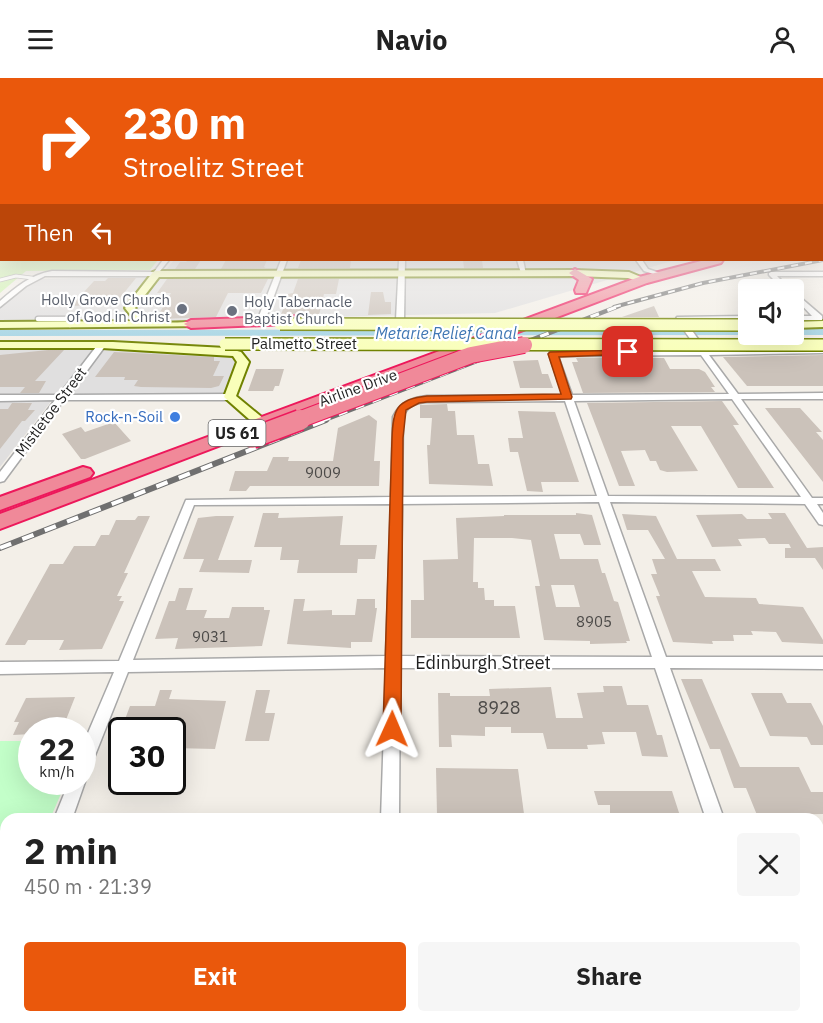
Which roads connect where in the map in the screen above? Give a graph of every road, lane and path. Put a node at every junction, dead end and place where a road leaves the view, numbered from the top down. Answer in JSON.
{"nodes":[{"id":1,"x":163,"y":264,"type":"edge"},
{"id":2,"x":282,"y":264,"type":"edge"},
{"id":3,"x":402,"y":264,"type":"edge"},
{"id":4,"x":521,"y":264,"type":"edge"},
{"id":5,"x":667,"y":264,"type":"edge"},
{"id":6,"x":702,"y":264,"type":"edge"},
{"id":7,"x":643,"y":270,"type":"edge"},
{"id":8,"x":524,"y":273,"type":"junction"},
{"id":9,"x":576,"y":273,"type":"junction"},
{"id":10,"x":156,"y":274,"type":"junction"},
{"id":11,"x":278,"y":274,"type":"junction"},
{"id":12,"x":402,"y":274,"type":"junction"},
{"id":13,"x":823,"y":274,"type":"edge"},
{"id":14,"x":629,"y":275,"type":"junction"},
{"id":15,"x":35,"y":277,"type":"junction"},
{"id":16,"x":776,"y":279,"type":"edge"},
{"id":17,"x":0,"y":280,"type":"edge"},
{"id":18,"x":581,"y":290,"type":"junction"},
{"id":19,"x":804,"y":304,"type":"edge"},
{"id":20,"x":0,"y":305,"type":"edge"},
{"id":21,"x":738,"y":318,"type":"edge"},
{"id":22,"x":38,"y":319,"type":"dead end"},
{"id":23,"x":804,"y":319,"type":"edge"},
{"id":24,"x":400,"y":320,"type":"junction"},
{"id":25,"x":261,"y":321,"type":"junction"},
{"id":26,"x":821,"y":321,"type":"edge"},
{"id":27,"x":514,"y":322,"type":"junction"},
{"id":28,"x":191,"y":324,"type":"junction"},
{"id":29,"x":804,"y":324,"type":"edge"},
{"id":30,"x":0,"y":325,"type":"edge"},
{"id":31,"x":70,"y":325,"type":"junction"},
{"id":32,"x":160,"y":325,"type":"junction"},
{"id":33,"x":738,"y":325,"type":"edge"},
{"id":34,"x":0,"y":345,"type":"edge"},
{"id":35,"x":102,"y":345,"type":"junction"},
{"id":36,"x":524,"y":345,"type":"junction"},
{"id":37,"x":823,"y":345,"type":"edge"},
{"id":38,"x":823,"y":351,"type":"edge"},
{"id":39,"x":704,"y":352,"type":"junction"},
{"id":40,"x":383,"y":363,"type":"junction"},
{"id":41,"x":400,"y":373,"type":"junction"},
{"id":42,"x":736,"y":396,"type":"junction"},
{"id":43,"x":823,"y":396,"type":"edge"},
{"id":44,"x":230,"y":397,"type":"junction"},
{"id":45,"x":567,"y":397,"type":"junction"},
{"id":46,"x":0,"y":398,"type":"edge"},
{"id":47,"x":60,"y":398,"type":"junction"},
{"id":48,"x":255,"y":425,"type":"junction"},
{"id":49,"x":200,"y":439,"type":"junction"},
{"id":50,"x":0,"y":479,"type":"edge"},
{"id":51,"x":114,"y":479,"type":"junction"},
{"id":52,"x":64,"y":489,"type":"junction"},
{"id":53,"x":604,"y":499,"type":"junction"},
{"id":54,"x":396,"y":501,"type":"junction"},
{"id":55,"x":808,"y":501,"type":"junction"},
{"id":56,"x":823,"y":501,"type":"edge"},
{"id":57,"x":0,"y":504,"type":"edge"},
{"id":58,"x":823,"y":521,"type":"edge"},
{"id":59,"x":0,"y":522,"type":"edge"},
{"id":60,"x":393,"y":662,"type":"junction"},
{"id":61,"x":823,"y":663,"type":"edge"},
{"id":62,"x":661,"y":664,"type":"junction"},
{"id":63,"x":123,"y":666,"type":"junction"},
{"id":64,"x":0,"y":668,"type":"edge"},
{"id":65,"x":96,"y":733,"type":"edge"},
{"id":66,"x":72,"y":795,"type":"edge"},
{"id":67,"x":65,"y":813,"type":"edge"},
{"id":68,"x":390,"y":813,"type":"edge"},
{"id":69,"x":713,"y":813,"type":"edge"}],
"edges":[{"from":1,"to":10,"type":"street"},
{"from":2,"to":11,"type":"street"},
{"from":3,"to":12,"type":"street"},
{"from":4,"to":8,"type":"street"},
{"from":5,"to":7,"type":"highway","name":"Airline Drive","number":"US 61"},
{"from":6,"to":7,"type":"highway","name":"Airline Drive","number":"US 61"},
{"from":7,"to":14,"type":"highway","name":"Airline Drive","number":"US 61"},
{"from":7,"to":27,"type":"highway","name":"Airline Drive","number":"US 61"},
{"from":8,"to":9,"type":"street"},
{"from":8,"to":12,"type":"street"},
{"from":9,"to":14,"type":"street"},
{"from":9,"to":18,"type":"highway"},
{"from":10,"to":11,"type":"street"},
{"from":10,"to":15,"type":"street"},
{"from":10,"to":32,"type":"street"},
{"from":11,"to":12,"type":"street"},
{"from":11,"to":25,"type":"street"},
{"from":12,"to":24,"type":"street"},
{"from":13,"to":16,"type":"street"},
{"from":14,"to":18,"type":"highway","name":"Airline Drive","number":"US 61"},
{"from":15,"to":17,"type":"lane"},
{"from":15,"to":20,"type":"street"},
{"from":18,"to":27,"type":"highway","name":"Airline Drive","number":"US 61"},
{"from":19,"to":26,"type":"street"},
{"from":21,"to":39,"type":"street"},
{"from":22,"to":31,"type":"lane"},
{"from":23,"to":26,"type":"street"},
{"from":24,"to":25,"type":"highway"},
{"from":24,"to":27,"type":"highway"},
{"from":25,"to":28,"type":"highway"},
{"from":26,"to":29,"type":"street"},
{"from":27,"to":40,"type":"highway","name":"Airline Drive","number":"US 61","bridge":true},
{"from":27,"to":41,"type":"highway","name":"Airline Drive","number":"US 61","bridge":true},
{"from":28,"to":32,"type":"street","name":"Palmetto Street"},
{"from":28,"to":33,"type":"street","name":"Palmetto Street","bridge":true},
{"from":30,"to":31,"type":"street","name":"Palmetto Street"},
{"from":31,"to":32,"type":"street","name":"Palmetto Street"},
{"from":34,"to":35,"type":"street","name":"Palmetto Street"},
{"from":35,"to":36,"type":"street","name":"Palmetto Street","bridge":true},
{"from":35,"to":44,"type":"street"},
{"from":35,"to":47,"type":"street","name":"Mistletoe Street"},
{"from":36,"to":37,"type":"street","name":"Palmetto Street","bridge":true},
{"from":36,"to":48,"type":"highway","bridge":true},
{"from":38,"to":39,"type":"street"},
{"from":39,"to":42,"type":"street"},
{"from":39,"to":45,"type":"street"},
{"from":40,"to":41,"type":"highway"},
{"from":40,"to":48,"type":"highway","name":"Airline Drive","number":"US 61"},
{"from":41,"to":48,"type":"highway","name":"Airline Drive","number":"US 61"},
{"from":42,"to":43,"type":"street"},
{"from":42,"to":45,"type":"street"},
{"from":42,"to":55,"type":"street"},
{"from":44,"to":47,"type":"street"},
{"from":44,"to":48,"type":"street"},
{"from":45,"to":53,"type":"street"},
{"from":45,"to":54,"type":"street"},
{"from":46,"to":47,"type":"street"},
{"from":47,"to":50,"type":"street","name":"Mistletoe Street"},
{"from":48,"to":49,"type":"highway","name":"Airline Drive","number":"US 61"},
{"from":48,"to":51,"type":"highway"},
{"from":49,"to":51,"type":"highway","name":"Airline Drive","number":"US 61"},
{"from":49,"to":52,"type":"highway","name":"Airline Drive","number":"US 61"},
{"from":51,"to":52,"type":"highway","name":"Airline Drive","number":"US 61"},
{"from":52,"to":57,"type":"highway","name":"Airline Drive","number":"US 61"},
{"from":52,"to":59,"type":"highway","name":"Airline Drive","number":"US 61"},
{"from":53,"to":54,"type":"street"},
{"from":53,"to":55,"type":"street"},
{"from":53,"to":62,"type":"street"},
{"from":54,"to":60,"type":"street"},
{"from":54,"to":63,"type":"street"},
{"from":55,"to":56,"type":"street"},
{"from":55,"to":58,"type":"street"},
{"from":60,"to":62,"type":"street","name":"Edinburgh Street"},
{"from":60,"to":63,"type":"street","name":"Edinburgh Street"},
{"from":60,"to":68,"type":"street"},
{"from":61,"to":62,"type":"street","name":"Edinburgh Street"},
{"from":62,"to":69,"type":"street"},
{"from":63,"to":64,"type":"street","name":"Edinburgh Street"},
{"from":63,"to":65,"type":"street"},
{"from":66,"to":67,"type":"street"}]}
